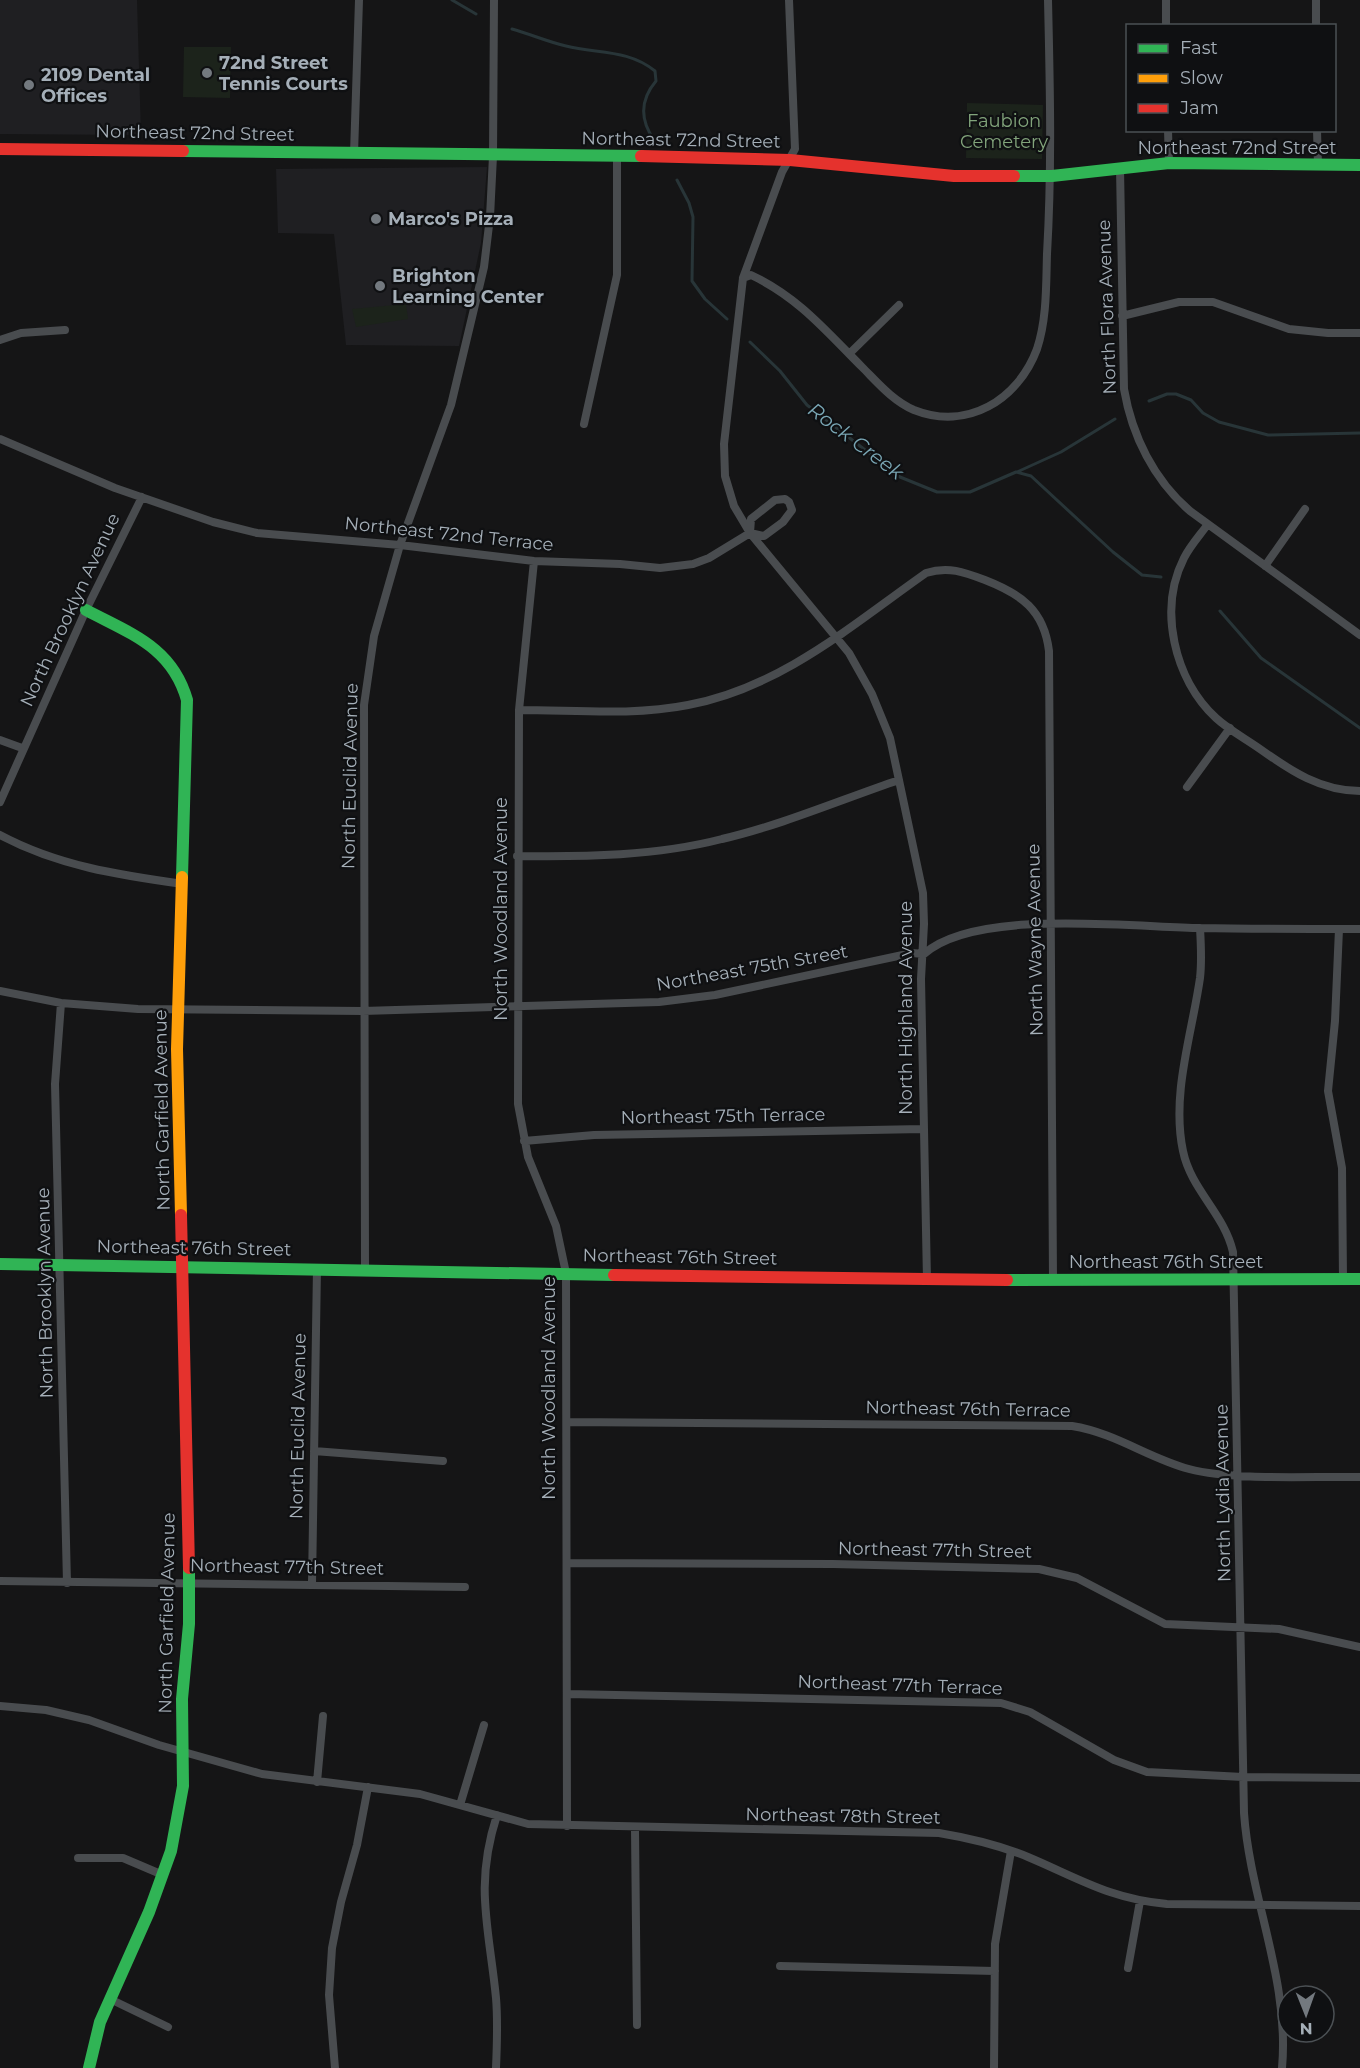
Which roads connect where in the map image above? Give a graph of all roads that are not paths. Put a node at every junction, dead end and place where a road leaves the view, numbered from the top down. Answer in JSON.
{"nodes":[{"id":1,"x":359,"y":0,"type":"edge"},
{"id":2,"x":494,"y":0,"type":"edge"},
{"id":3,"x":789,"y":0,"type":"edge"},
{"id":4,"x":1048,"y":0,"type":"edge"},
{"id":5,"x":1166,"y":0,"type":"edge"},
{"id":6,"x":1316,"y":0,"type":"edge"},
{"id":7,"x":1166,"y":24,"type":"edge"},
{"id":8,"x":1316,"y":24,"type":"edge"},
{"id":9,"x":1168,"y":132,"type":"edge"},
{"id":10,"x":1317,"y":132,"type":"edge"},
{"id":11,"x":0,"y":149,"type":"edge"},
{"id":12,"x":354,"y":153,"type":"junction"},
{"id":13,"x":493,"y":156,"type":"junction"},
{"id":14,"x":617,"y":156,"type":"junction"},
{"id":15,"x":789,"y":160,"type":"junction"},
{"id":16,"x":1169,"y":163,"type":"junction"},
{"id":17,"x":1360,"y":165,"type":"edge"},
{"id":18,"x":1318,"y":166,"type":"junction"},
{"id":19,"x":1120,"y":168,"type":"junction"},
{"id":20,"x":1052,"y":176,"type":"junction"},
{"id":21,"x":743,"y":278,"type":"junction"},
{"id":22,"x":899,"y":305,"type":"dead end"},
{"id":23,"x":1122,"y":316,"type":"junction"},
{"id":24,"x":65,"y":330,"type":"dead end"},
{"id":25,"x":1360,"y":333,"type":"edge"},
{"id":26,"x":0,"y":340,"type":"edge"},
{"id":27,"x":849,"y":354,"type":"junction"},
{"id":28,"x":584,"y":424,"type":"dead end"},
{"id":29,"x":0,"y":439,"type":"edge"},
{"id":30,"x":142,"y":497,"type":"junction"},
{"id":31,"x":1305,"y":509,"type":"dead end"},
{"id":32,"x":1208,"y":524,"type":"junction"},
{"id":33,"x":750,"y":532,"type":"junction"},
{"id":34,"x":400,"y":545,"type":"junction"},
{"id":35,"x":534,"y":561,"type":"junction"},
{"id":36,"x":1265,"y":566,"type":"junction"},
{"id":37,"x":86,"y":610,"type":"junction"},
{"id":38,"x":1360,"y":635,"type":"edge"},
{"id":39,"x":836,"y":636,"type":"junction"},
{"id":40,"x":519,"y":710,"type":"junction"},
{"id":41,"x":1230,"y":728,"type":"junction"},
{"id":42,"x":0,"y":740,"type":"edge"},
{"id":43,"x":22,"y":748,"type":"junction"},
{"id":44,"x":899,"y":780,"type":"junction"},
{"id":45,"x":1187,"y":787,"type":"dead end"},
{"id":46,"x":1360,"y":791,"type":"edge"},
{"id":47,"x":0,"y":802,"type":"edge"},
{"id":48,"x":0,"y":835,"type":"edge"},
{"id":49,"x":518,"y":856,"type":"junction"},
{"id":50,"x":183,"y":884,"type":"junction"},
{"id":51,"x":1051,"y":924,"type":"junction"},
{"id":52,"x":1200,"y":928,"type":"junction"},
{"id":53,"x":1339,"y":930,"type":"junction"},
{"id":54,"x":1360,"y":930,"type":"edge"},
{"id":55,"x":924,"y":954,"type":"junction"},
{"id":56,"x":0,"y":991,"type":"edge"},
{"id":57,"x":61,"y":1003,"type":"junction"},
{"id":58,"x":517,"y":1007,"type":"junction"},
{"id":59,"x":178,"y":1010,"type":"junction"},
{"id":60,"x":363,"y":1011,"type":"junction"},
{"id":61,"x":923,"y":1129,"type":"junction"},
{"id":62,"x":524,"y":1141,"type":"junction"},
{"id":63,"x":0,"y":1264,"type":"edge"},
{"id":64,"x":61,"y":1265,"type":"junction"},
{"id":65,"x":182,"y":1265,"type":"junction"},
{"id":66,"x":317,"y":1268,"type":"junction"},
{"id":67,"x":365,"y":1270,"type":"junction"},
{"id":68,"x":566,"y":1273,"type":"junction"},
{"id":69,"x":1343,"y":1279,"type":"junction"},
{"id":70,"x":1360,"y":1279,"type":"edge"},
{"id":71,"x":927,"y":1280,"type":"junction"},
{"id":72,"x":1053,"y":1280,"type":"junction"},
{"id":73,"x":1234,"y":1280,"type":"junction"},
{"id":74,"x":568,"y":1422,"type":"junction"},
{"id":75,"x":314,"y":1451,"type":"junction"},
{"id":76,"x":443,"y":1461,"type":"dead end"},
{"id":77,"x":1239,"y":1474,"type":"junction"},
{"id":78,"x":1360,"y":1477,"type":"edge"},
{"id":79,"x":567,"y":1563,"type":"junction"},
{"id":80,"x":0,"y":1581,"type":"edge"},
{"id":81,"x":189,"y":1582,"type":"junction"},
{"id":82,"x":67,"y":1583,"type":"junction"},
{"id":83,"x":312,"y":1584,"type":"junction"},
{"id":84,"x":465,"y":1587,"type":"dead end"},
{"id":85,"x":1242,"y":1627,"type":"junction"},
{"id":86,"x":1360,"y":1647,"type":"edge"},
{"id":87,"x":567,"y":1694,"type":"junction"},
{"id":88,"x":0,"y":1706,"type":"edge"},
{"id":89,"x":323,"y":1716,"type":"dead end"},
{"id":90,"x":484,"y":1725,"type":"dead end"},
{"id":91,"x":183,"y":1752,"type":"junction"},
{"id":92,"x":1243,"y":1777,"type":"junction"},
{"id":93,"x":1360,"y":1778,"type":"edge"},
{"id":94,"x":317,"y":1782,"type":"junction"},
{"id":95,"x":368,"y":1787,"type":"junction"},
{"id":96,"x":460,"y":1804,"type":"junction"},
{"id":97,"x":497,"y":1815,"type":"junction"},
{"id":98,"x":567,"y":1826,"type":"junction"},
{"id":99,"x":635,"y":1828,"type":"junction"},
{"id":100,"x":1011,"y":1851,"type":"junction"},
{"id":101,"x":78,"y":1858,"type":"dead end"},
{"id":102,"x":163,"y":1875,"type":"junction"},
{"id":103,"x":1140,"y":1901,"type":"junction"},
{"id":104,"x":1260,"y":1905,"type":"junction"},
{"id":105,"x":1360,"y":1906,"type":"edge"},
{"id":106,"x":780,"y":1966,"type":"dead end"},
{"id":107,"x":1128,"y":1968,"type":"dead end"},
{"id":108,"x":995,"y":1971,"type":"junction"},
{"id":109,"x":110,"y":1999,"type":"junction"},
{"id":110,"x":637,"y":2025,"type":"dead end"},
{"id":111,"x":168,"y":2027,"type":"dead end"},
{"id":112,"x":89,"y":2068,"type":"edge"},
{"id":113,"x":335,"y":2068,"type":"edge"},
{"id":114,"x":496,"y":2068,"type":"edge"},
{"id":115,"x":994,"y":2068,"type":"edge"},
{"id":116,"x":1282,"y":2068,"type":"edge"}],
"edges":[{"from":1,"to":12,"type":"street"},
{"from":2,"to":13,"type":"street"},
{"from":3,"to":15,"type":"street","name":"North Highland Avenue"},
{"from":4,"to":20,"type":"street"},
{"from":5,"to":7,"type":"street"},
{"from":6,"to":8,"type":"street"},
{"from":9,"to":16,"type":"street"},
{"from":10,"to":18,"type":"street"},
{"from":11,"to":12,"type":"street","name":"Northeast 72nd Street"},
{"from":12,"to":13,"type":"street","name":"Northeast 72nd Street"},
{"from":13,"to":14,"type":"street","name":"Northeast 72nd Street"},
{"from":13,"to":34,"type":"street","name":"North Euclid Avenue"},
{"from":14,"to":15,"type":"street","name":"Northeast 72nd Street"},
{"from":14,"to":28,"type":"street"},
{"from":15,"to":20,"type":"street","name":"Northeast 72nd Street"},
{"from":15,"to":21,"type":"street","name":"North Highland Avenue"},
{"from":16,"to":18,"type":"street","name":"Northeast 72nd Street"},
{"from":16,"to":19,"type":"street","name":"Northeast 72nd Street"},
{"from":17,"to":18,"type":"street","name":"Northeast 72nd Street"},
{"from":19,"to":20,"type":"street","name":"Northeast 72nd Street"},
{"from":19,"to":23,"type":"street","name":"North Flora Avenue"},
{"from":20,"to":27,"type":"street"},
{"from":21,"to":27,"type":"street"},
{"from":21,"to":33,"type":"street","name":"North Highland Avenue"},
{"from":22,"to":27,"type":"street"},
{"from":23,"to":25,"type":"street"},
{"from":23,"to":32,"type":"street","name":"North Flora Avenue"},
{"from":24,"to":26,"type":"street"},
{"from":29,"to":30,"type":"street","name":"Northeast 72nd Terrace"},
{"from":30,"to":34,"type":"street","name":"Northeast 72nd Terrace"},
{"from":30,"to":37,"type":"street","name":"North Brooklyn Avenue"},
{"from":31,"to":36,"type":"street"},
{"from":32,"to":36,"type":"street","name":"North Flora Avenue"},
{"from":32,"to":41,"type":"street"},
{"from":33,"to":33,"type":"street"},
{"from":33,"to":35,"type":"street","name":"Northeast 72nd Terrace"},
{"from":33,"to":39,"type":"street","name":"North Highland Avenue"},
{"from":34,"to":35,"type":"street","name":"Northeast 72nd Terrace"},
{"from":34,"to":60,"type":"street","name":"North Euclid Avenue"},
{"from":35,"to":40,"type":"street","name":"North Woodland Avenue"},
{"from":36,"to":38,"type":"street","name":"North Flora Avenue"},
{"from":37,"to":43,"type":"street","name":"North Brooklyn Avenue"},
{"from":37,"to":50,"type":"street","name":"North Garfield Avenue"},
{"from":39,"to":40,"type":"street"},
{"from":39,"to":44,"type":"street","name":"North Highland Avenue"},
{"from":39,"to":51,"type":"street","name":"North Wayne Avenue"},
{"from":40,"to":49,"type":"street","name":"North Woodland Avenue"},
{"from":41,"to":45,"type":"street"},
{"from":41,"to":46,"type":"street"},
{"from":42,"to":43,"type":"street"},
{"from":43,"to":47,"type":"street","name":"North Brooklyn Avenue"},
{"from":44,"to":49,"type":"street"},
{"from":44,"to":55,"type":"street","name":"North Highland Avenue"},
{"from":48,"to":50,"type":"street"},
{"from":49,"to":58,"type":"street","name":"North Woodland Avenue"},
{"from":50,"to":59,"type":"street","name":"North Garfield Avenue"},
{"from":51,"to":52,"type":"street","name":"Northeast 75th Street"},
{"from":51,"to":55,"type":"street","name":"Northeast 75th Street"},
{"from":51,"to":72,"type":"street","name":"North Wayne Avenue"},
{"from":52,"to":53,"type":"street","name":"Northeast 75th Street"},
{"from":52,"to":73,"type":"street","name":"North Lydia Avenue"},
{"from":53,"to":54,"type":"street","name":"Northeast 75th Street"},
{"from":53,"to":69,"type":"street"},
{"from":55,"to":58,"type":"street","name":"Northeast 75th Street"},
{"from":55,"to":61,"type":"street","name":"North Highland Avenue"},
{"from":56,"to":57,"type":"street","name":"Northeast 75th Street"},
{"from":57,"to":59,"type":"street","name":"Northeast 75th Street"},
{"from":57,"to":64,"type":"street","name":"North Brooklyn Avenue"},
{"from":58,"to":60,"type":"street","name":"Northeast 75th Street"},
{"from":58,"to":62,"type":"street","name":"North Woodland Avenue"},
{"from":59,"to":60,"type":"street","name":"Northeast 75th Street"},
{"from":59,"to":65,"type":"street","name":"North Garfield Avenue"},
{"from":60,"to":67,"type":"street","name":"North Euclid Avenue"},
{"from":61,"to":62,"type":"street","name":"Northeast 75th Terrace"},
{"from":61,"to":71,"type":"street","name":"North Highland Avenue"},
{"from":62,"to":68,"type":"street","name":"North Woodland Avenue"},
{"from":63,"to":64,"type":"street","name":"Northeast 76th Street"},
{"from":64,"to":65,"type":"street","name":"Northeast 76th Street"},
{"from":64,"to":82,"type":"street","name":"North Brooklyn Avenue"},
{"from":65,"to":66,"type":"street","name":"Northeast 76th Street"},
{"from":65,"to":81,"type":"street","name":"North Garfield Avenue"},
{"from":66,"to":67,"type":"street","name":"Northeast 76th Street"},
{"from":66,"to":75,"type":"street","name":"North Euclid Avenue"},
{"from":67,"to":68,"type":"street","name":"Northeast 76th Street"},
{"from":68,"to":71,"type":"street","name":"Northeast 76th Street"},
{"from":68,"to":74,"type":"street","name":"North Woodland Avenue"},
{"from":69,"to":70,"type":"street","name":"Northeast 76th Street"},
{"from":69,"to":73,"type":"street","name":"Northeast 76th Street"},
{"from":71,"to":72,"type":"street","name":"Northeast 76th Street"},
{"from":72,"to":73,"type":"street","name":"Northeast 76th Street"},
{"from":73,"to":77,"type":"street","name":"North Lydia Avenue"},
{"from":74,"to":77,"type":"street","name":"Northeast 76th Terrace"},
{"from":74,"to":79,"type":"street","name":"North Woodland Avenue"},
{"from":75,"to":76,"type":"street"},
{"from":75,"to":83,"type":"street","name":"North Euclid Avenue"},
{"from":77,"to":78,"type":"street","name":"Northeast 76th Terrace"},
{"from":77,"to":85,"type":"street","name":"North Lydia Avenue"},
{"from":79,"to":85,"type":"street","name":"Northeast 77th Street"},
{"from":79,"to":87,"type":"street","name":"North Woodland Avenue"},
{"from":80,"to":82,"type":"street","name":"Northeast 77th Street"},
{"from":81,"to":82,"type":"street","name":"Northeast 77th Street"},
{"from":81,"to":83,"type":"street","name":"Northeast 77th Street"},
{"from":81,"to":91,"type":"street","name":"North Garfield Avenue"},
{"from":83,"to":84,"type":"street","name":"Northeast 77th Street"},
{"from":85,"to":86,"type":"street","name":"Northeast 77th Street"},
{"from":85,"to":92,"type":"street","name":"North Lydia Avenue"},
{"from":87,"to":92,"type":"street","name":"Northeast 77th Terrace"},
{"from":87,"to":98,"type":"street","name":"North Woodland Avenue"},
{"from":88,"to":91,"type":"street","name":"Northeast 78th Street"},
{"from":89,"to":94,"type":"street"},
{"from":90,"to":96,"type":"street"},
{"from":91,"to":94,"type":"street","name":"Northeast 78th Street"},
{"from":91,"to":102,"type":"street","name":"North Garfield Avenue"},
{"from":92,"to":93,"type":"street","name":"Northeast 77th Terrace"},
{"from":92,"to":104,"type":"street","name":"North Lydia Avenue"},
{"from":94,"to":95,"type":"street","name":"Northeast 78th Street"},
{"from":95,"to":96,"type":"street","name":"Northeast 78th Street"},
{"from":95,"to":113,"type":"street"},
{"from":96,"to":97,"type":"street","name":"Northeast 78th Street"},
{"from":97,"to":98,"type":"street","name":"Northeast 78th Street"},
{"from":97,"to":114,"type":"street"},
{"from":98,"to":99,"type":"street","name":"Northeast 78th Street"},
{"from":99,"to":100,"type":"street","name":"Northeast 78th Street"},
{"from":99,"to":110,"type":"street"},
{"from":100,"to":103,"type":"street","name":"Northeast 78th Street"},
{"from":100,"to":108,"type":"street"},
{"from":101,"to":102,"type":"street"},
{"from":102,"to":109,"type":"street","name":"North Garfield Avenue"},
{"from":103,"to":104,"type":"street","name":"Northeast 78th Street"},
{"from":103,"to":107,"type":"street"},
{"from":104,"to":105,"type":"street","name":"Northeast 78th Street"},
{"from":104,"to":116,"type":"street","name":"North Lydia Avenue"},
{"from":106,"to":108,"type":"street"},
{"from":108,"to":115,"type":"street"},
{"from":109,"to":111,"type":"street"},
{"from":109,"to":112,"type":"street","name":"North Garfield Avenue"}]}
